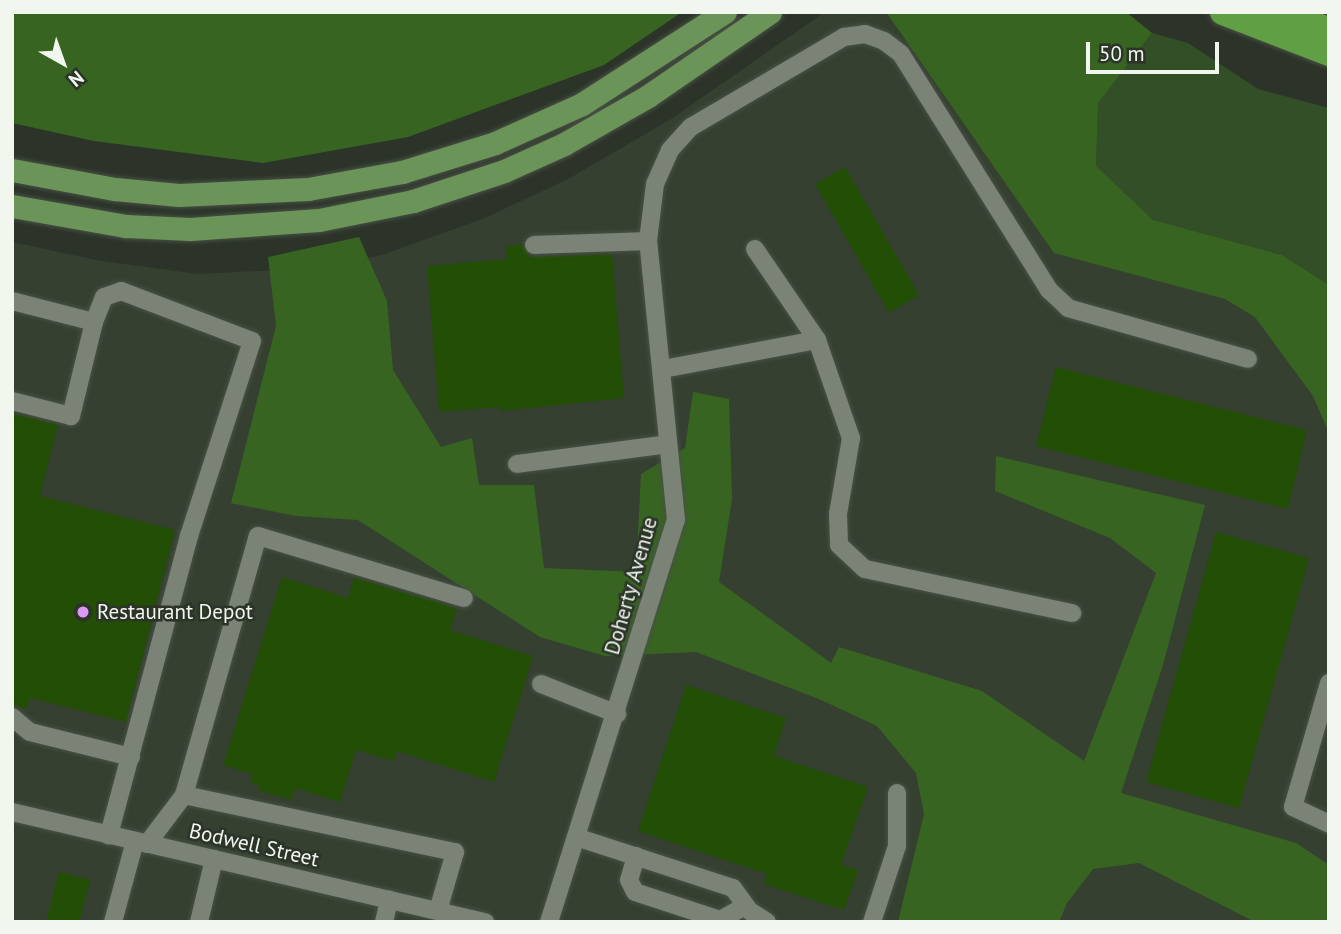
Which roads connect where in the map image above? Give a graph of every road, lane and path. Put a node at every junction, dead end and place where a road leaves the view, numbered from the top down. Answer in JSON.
{"nodes":[{"id":1,"x":725,"y":12,"type":"edge"},
{"id":2,"x":770,"y":12,"type":"edge"},
{"id":3,"x":1223,"y":12,"type":"edge"},
{"id":4,"x":1277,"y":12,"type":"edge"},
{"id":5,"x":1329,"y":30,"type":"edge"},
{"id":6,"x":1329,"y":53,"type":"edge"},
{"id":7,"x":12,"y":170,"type":"edge"},
{"id":8,"x":12,"y":206,"type":"edge"},
{"id":9,"x":649,"y":241,"type":"junction"},
{"id":10,"x":534,"y":245,"type":"dead end"},
{"id":11,"x":755,"y":249,"type":"dead end"},
{"id":12,"x":12,"y":302,"type":"edge"},
{"id":13,"x":94,"y":322,"type":"junction"},
{"id":14,"x":817,"y":340,"type":"junction"},
{"id":15,"x":1248,"y":359,"type":"dead end"},
{"id":16,"x":663,"y":369,"type":"junction"},
{"id":17,"x":12,"y":401,"type":"edge"},
{"id":18,"x":668,"y":444,"type":"junction"},
{"id":19,"x":517,"y":464,"type":"dead end"},
{"id":20,"x":464,"y":598,"type":"dead end"},
{"id":21,"x":1072,"y":613,"type":"dead end"},
{"id":22,"x":1329,"y":683,"type":"edge"},
{"id":23,"x":541,"y":684,"type":"dead end"},
{"id":24,"x":617,"y":713,"type":"junction"},
{"id":25,"x":12,"y":717,"type":"edge"},
{"id":26,"x":131,"y":757,"type":"junction"},
{"id":27,"x":897,"y":793,"type":"dead end"},
{"id":28,"x":184,"y":795,"type":"junction"},
{"id":29,"x":12,"y":812,"type":"edge"},
{"id":30,"x":1329,"y":824,"type":"edge"},
{"id":31,"x":109,"y":835,"type":"junction"},
{"id":32,"x":576,"y":837,"type":"junction"},
{"id":33,"x":141,"y":842,"type":"junction"},
{"id":34,"x":636,"y":856,"type":"junction"},
{"id":35,"x":214,"y":859,"type":"junction"},
{"id":36,"x":389,"y":900,"type":"junction"},
{"id":37,"x":745,"y":906,"type":"junction"},
{"id":38,"x":438,"y":911,"type":"junction"},
{"id":39,"x":771,"y":921,"type":"edge"},
{"id":40,"x":113,"y":922,"type":"edge"},
{"id":41,"x":199,"y":922,"type":"edge"},
{"id":42,"x":384,"y":922,"type":"edge"},
{"id":43,"x":485,"y":922,"type":"edge"},
{"id":44,"x":549,"y":922,"type":"edge"},
{"id":45,"x":872,"y":922,"type":"edge"}],
"edges":[{"from":1,"to":7,"type":"main road"},
{"from":2,"to":8,"type":"main road"},
{"from":3,"to":6,"type":"highway"},
{"from":4,"to":5,"type":"highway"},
{"from":9,"to":10,"type":"street"},
{"from":9,"to":15,"type":"street","name":"Doherty Avenue"},
{"from":9,"to":16,"type":"street","name":"Doherty Avenue"},
{"from":11,"to":14,"type":"street"},
{"from":12,"to":13,"type":"street"},
{"from":13,"to":17,"type":"street"},
{"from":13,"to":26,"type":"street"},
{"from":14,"to":16,"type":"street"},
{"from":14,"to":21,"type":"street"},
{"from":16,"to":18,"type":"street","name":"Doherty Avenue"},
{"from":18,"to":19,"type":"street"},
{"from":18,"to":24,"type":"street","name":"Doherty Avenue"},
{"from":20,"to":28,"type":"street"},
{"from":22,"to":30,"type":"street"},
{"from":23,"to":24,"type":"street"},
{"from":24,"to":32,"type":"street","name":"Doherty Avenue"},
{"from":25,"to":26,"type":"street"},
{"from":26,"to":31,"type":"street"},
{"from":27,"to":45,"type":"street"},
{"from":28,"to":33,"type":"street"},
{"from":28,"to":38,"type":"street"},
{"from":29,"to":31,"type":"street","name":"Bodwell Street"},
{"from":31,"to":33,"type":"street","name":"Bodwell Street"},
{"from":32,"to":34,"type":"street"},
{"from":32,"to":44,"type":"street","name":"Doherty Avenue"},
{"from":33,"to":35,"type":"street","name":"Bodwell Street"},
{"from":33,"to":40,"type":"street"},
{"from":34,"to":37,"type":"street"},
{"from":34,"to":37,"type":"street"},
{"from":35,"to":36,"type":"street","name":"Bodwell Street"},
{"from":35,"to":41,"type":"street"},
{"from":36,"to":38,"type":"street","name":"Bodwell Street"},
{"from":36,"to":42,"type":"street"},
{"from":37,"to":39,"type":"street"},
{"from":38,"to":43,"type":"street","name":"Bodwell Street"}]}
